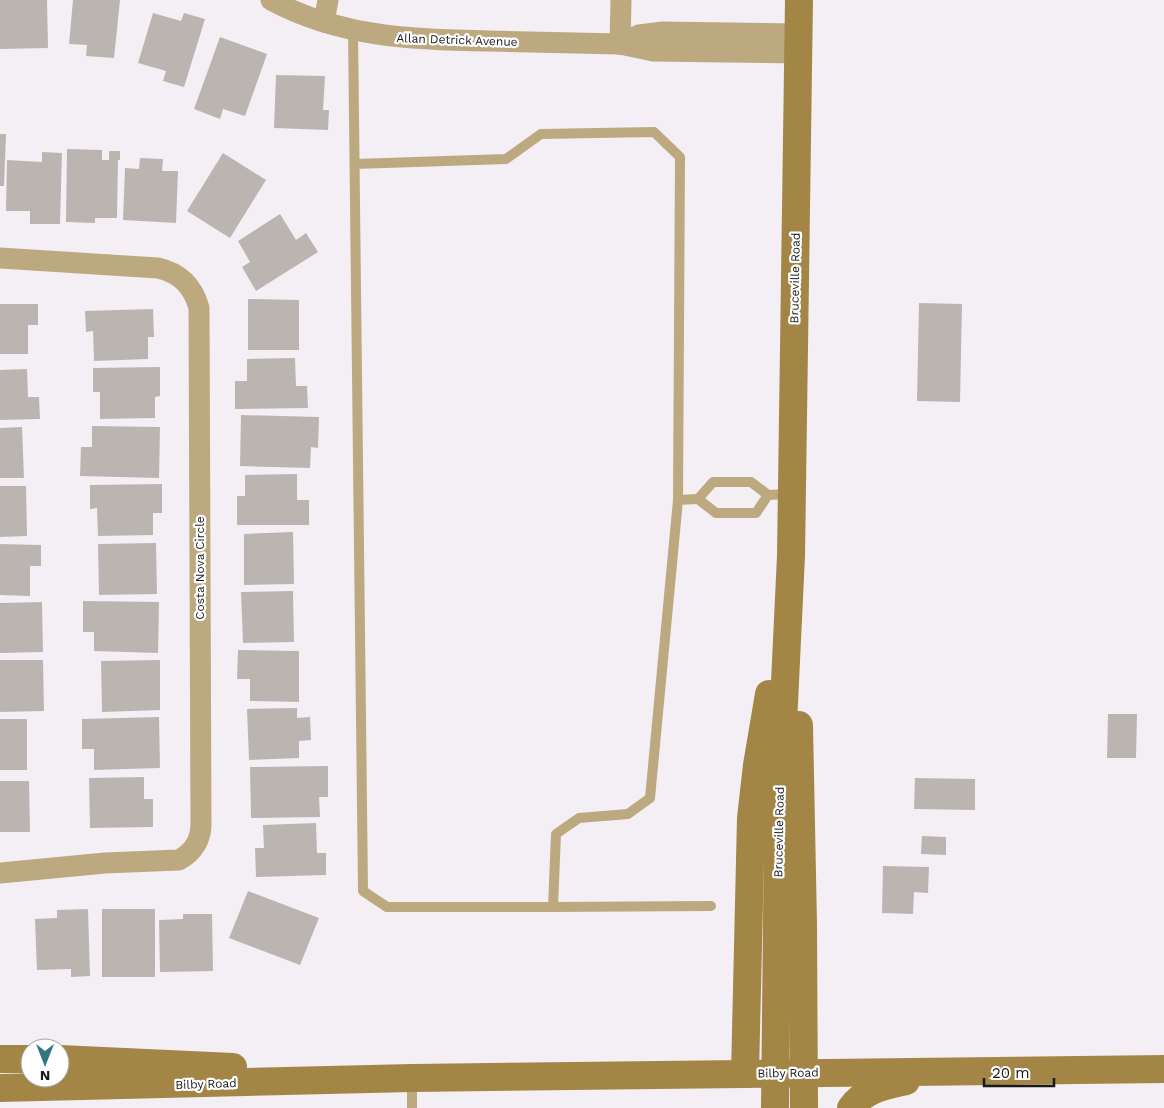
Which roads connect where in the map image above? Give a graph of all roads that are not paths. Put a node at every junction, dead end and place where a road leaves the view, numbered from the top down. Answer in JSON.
{"nodes":[{"id":1,"x":270,"y":0,"type":"edge"},
{"id":2,"x":328,"y":0,"type":"edge"},
{"id":3,"x":621,"y":0,"type":"edge"},
{"id":4,"x":799,"y":0,"type":"edge"},
{"id":5,"x":324,"y":22,"type":"junction"},
{"id":6,"x":353,"y":30,"type":"junction"},
{"id":7,"x":620,"y":44,"type":"junction"},
{"id":8,"x":798,"y":44,"type":"junction"},
{"id":9,"x":355,"y":164,"type":"junction"},
{"id":10,"x":0,"y":258,"type":"edge"},
{"id":11,"x":780,"y":494,"type":"junction"},
{"id":12,"x":698,"y":499,"type":"junction"},
{"id":13,"x":678,"y":500,"type":"junction"},
{"id":14,"x":791,"y":556,"type":"junction"},
{"id":15,"x":788,"y":616,"type":"junction"},
{"id":16,"x":0,"y":873,"type":"edge"},
{"id":17,"x":711,"y":906,"type":"dead end"},
{"id":18,"x":553,"y":907,"type":"junction"},
{"id":19,"x":0,"y":1059,"type":"edge"},
{"id":20,"x":20,"y":1059,"type":"edge"},
{"id":21,"x":70,"y":1059,"type":"edge"},
{"id":22,"x":1164,"y":1069,"type":"edge"},
{"id":23,"x":943,"y":1071,"type":"junction"},
{"id":24,"x":775,"y":1073,"type":"junction"},
{"id":25,"x":804,"y":1073,"type":"junction"},
{"id":26,"x":745,"y":1074,"type":"junction"},
{"id":27,"x":412,"y":1078,"type":"junction"},
{"id":28,"x":0,"y":1088,"type":"edge"},
{"id":29,"x":412,"y":1108,"type":"edge"},
{"id":30,"x":775,"y":1108,"type":"edge"},
{"id":31,"x":804,"y":1108,"type":"edge"},
{"id":32,"x":851,"y":1108,"type":"edge"}],
"edges":[{"from":1,"to":5,"type":"street","name":"Allan Detrick Avenue"},
{"from":2,"to":5,"type":"street"},
{"from":3,"to":7,"type":"street"},
{"from":4,"to":8,"type":"main road","name":"Bruceville Road"},
{"from":5,"to":6,"type":"street","name":"Allan Detrick Avenue"},
{"from":6,"to":7,"type":"street","name":"Allan Detrick Avenue"},
{"from":6,"to":9,"type":"lane"},
{"from":7,"to":8,"type":"street","name":"Allan Detrick Avenue"},
{"from":8,"to":11,"type":"main road","name":"Bruceville Road"},
{"from":9,"to":13,"type":"lane"},
{"from":9,"to":18,"type":"lane"},
{"from":10,"to":16,"type":"street","name":"Costa Nova Circle"},
{"from":11,"to":12,"type":"lane"},
{"from":11,"to":12,"type":"lane"},
{"from":11,"to":14,"type":"main road","name":"Bruceville Road"},
{"from":12,"to":13,"type":"lane"},
{"from":13,"to":18,"type":"lane"},
{"from":14,"to":15,"type":"main road","name":"Bruceville Road"},
{"from":14,"to":25,"type":"main road","name":"Bruceville Road"},
{"from":15,"to":24,"type":"main road","name":"Bruceville Road"},
{"from":15,"to":26,"type":"main road"},
{"from":17,"to":18,"type":"lane"},
{"from":19,"to":20,"type":"main road"},
{"from":21,"to":27,"type":"main road","name":"Bilby Road"},
{"from":22,"to":23,"type":"main road","name":"Bilby Road"},
{"from":23,"to":25,"type":"main road","name":"Bilby Road"},
{"from":23,"to":32,"type":"main road"},
{"from":24,"to":25,"type":"main road","name":"Bilby Road"},
{"from":24,"to":26,"type":"main road","name":"Bilby Road"},
{"from":24,"to":30,"type":"main road","name":"Bruceville Road"},
{"from":25,"to":31,"type":"main road","name":"Bruceville Road"},
{"from":26,"to":27,"type":"main road","name":"Bilby Road"},
{"from":27,"to":28,"type":"main road","name":"Bilby Road"},
{"from":27,"to":29,"type":"lane"}]}
